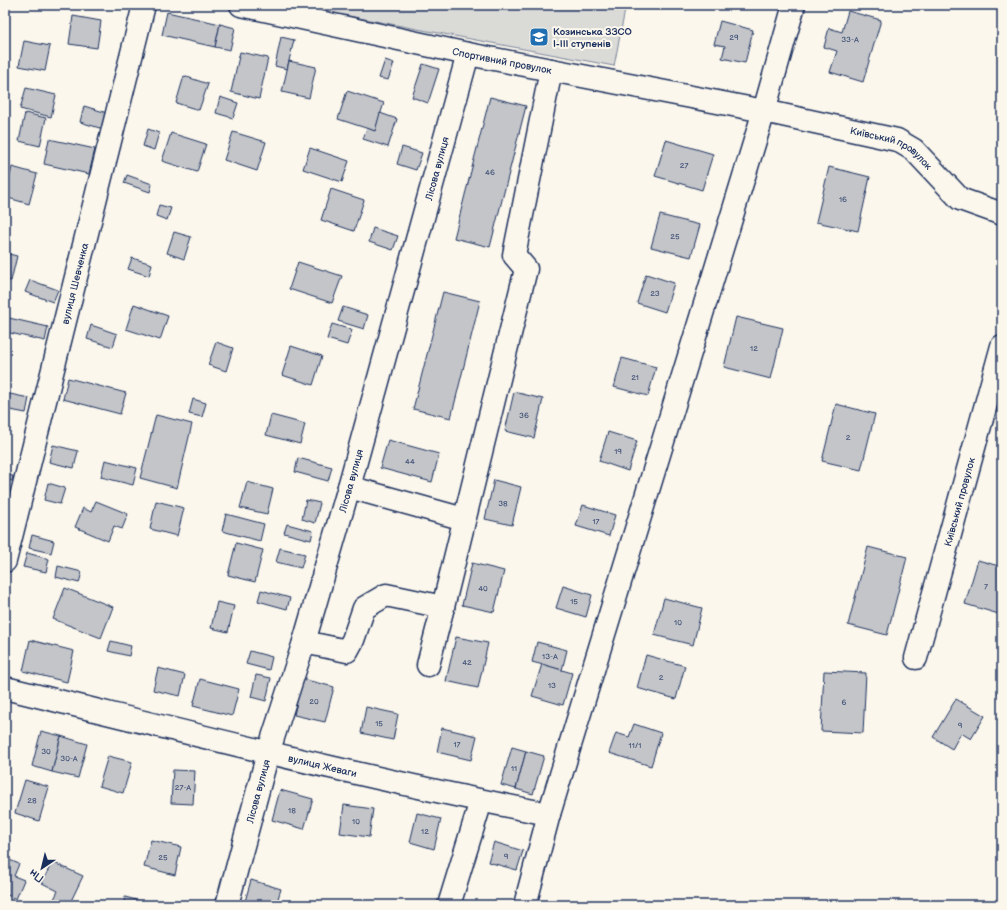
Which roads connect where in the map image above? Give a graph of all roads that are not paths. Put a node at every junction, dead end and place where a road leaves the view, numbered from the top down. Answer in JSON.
{"nodes":[{"id":1,"x":144,"y":5,"type":"edge"},
{"id":2,"x":241,"y":5,"type":"edge"},
{"id":3,"x":794,"y":5,"type":"edge"},
{"id":4,"x":468,"y":54,"type":"junction"},
{"id":5,"x":551,"y":70,"type":"junction"},
{"id":6,"x":764,"y":111,"type":"junction"},
{"id":7,"x":1002,"y":214,"type":"edge"},
{"id":8,"x":1002,"y":346,"type":"edge"},
{"id":9,"x":349,"y":486,"type":"junction"},
{"id":10,"x":464,"y":519,"type":"junction"},
{"id":11,"x":5,"y":561,"type":"edge"},
{"id":12,"x":443,"y":607,"type":"junction"},
{"id":13,"x":304,"y":642,"type":"junction"},
{"id":14,"x":916,"y":658,"type":"dead end"},
{"id":15,"x":428,"y":665,"type":"dead end"},
{"id":16,"x":5,"y":688,"type":"edge"},
{"id":17,"x":268,"y":752,"type":"junction"},
{"id":18,"x":481,"y":801,"type":"junction"},
{"id":19,"x":549,"y":814,"type":"junction"},
{"id":20,"x":227,"y":905,"type":"edge"},
{"id":21,"x":449,"y":905,"type":"edge"},
{"id":22,"x":525,"y":905,"type":"edge"}],
"edges":[{"from":1,"to":11,"type":"street","name":"вулиця Шевченка"},
{"from":2,"to":4,"type":"street","name":"Спортивний провулок"},
{"from":3,"to":6,"type":"street"},
{"from":4,"to":5,"type":"street","name":"Спортивний провулок"},
{"from":4,"to":9,"type":"street","name":"Лісова вулиця"},
{"from":5,"to":6,"type":"street","name":"Спортивний провулок"},
{"from":5,"to":10,"type":"street"},
{"from":6,"to":7,"type":"street","name":"Київський провулок"},
{"from":6,"to":19,"type":"street"},
{"from":8,"to":14,"type":"street","name":"Київський провулок"},
{"from":9,"to":10,"type":"street"},
{"from":9,"to":13,"type":"street","name":"Лісова вулиця"},
{"from":10,"to":12,"type":"street"},
{"from":12,"to":13,"type":"street"},
{"from":12,"to":15,"type":"street"},
{"from":13,"to":17,"type":"street","name":"Лісова вулиця"},
{"from":16,"to":17,"type":"street","name":"вулиця Жеваги"},
{"from":17,"to":18,"type":"street","name":"вулиця Жеваги"},
{"from":17,"to":20,"type":"street","name":"Лісова вулиця"},
{"from":18,"to":19,"type":"street","name":"вулиця Жеваги"},
{"from":18,"to":21,"type":"street"},
{"from":19,"to":22,"type":"street"}]}
